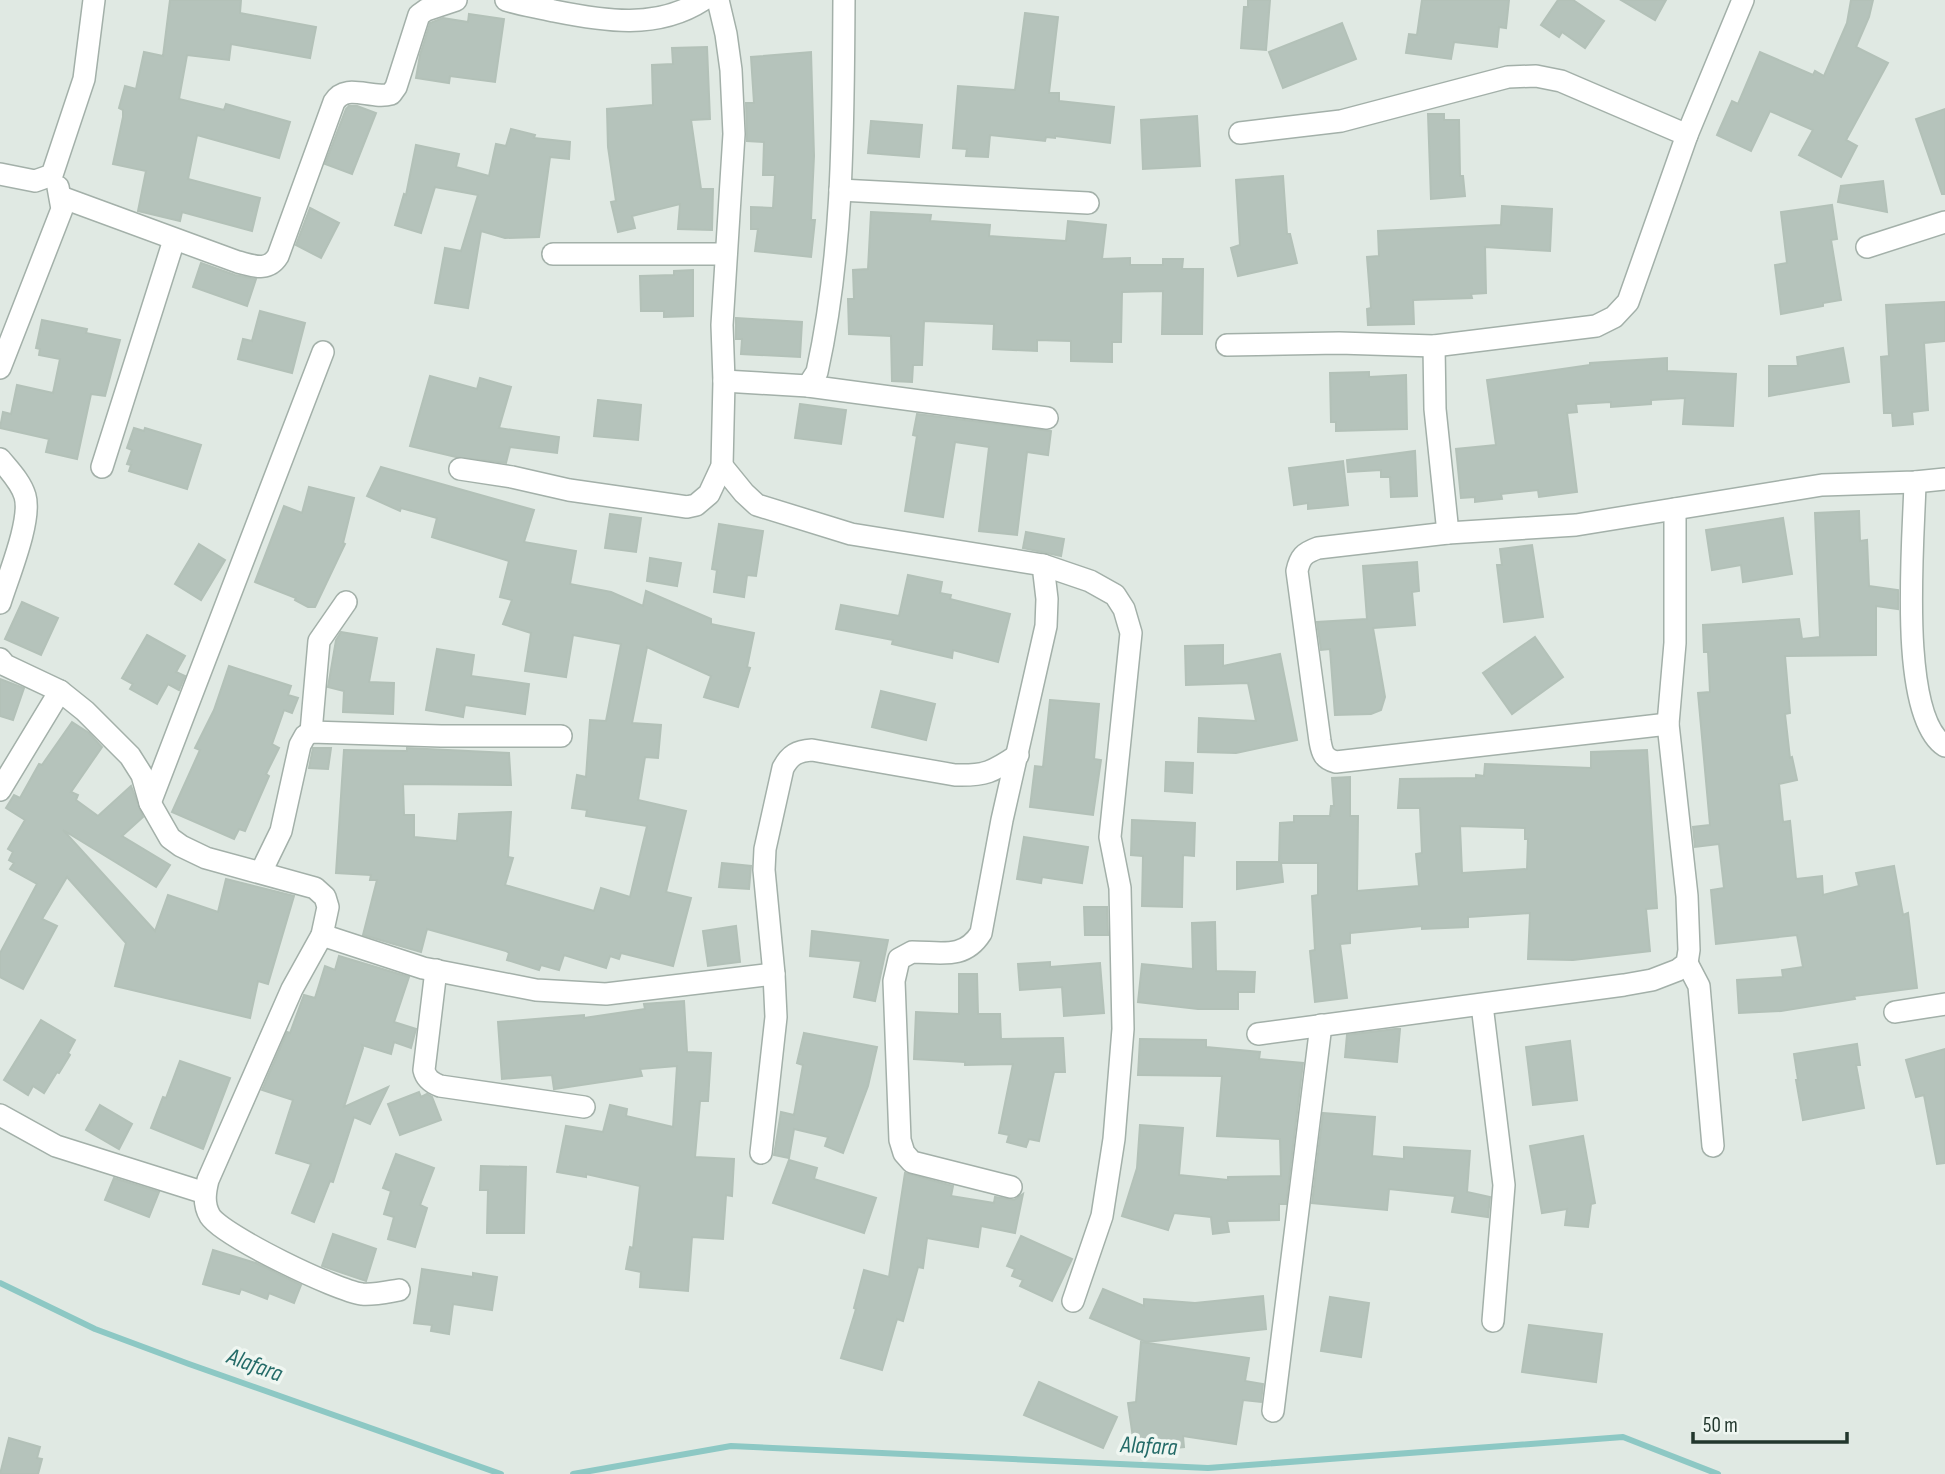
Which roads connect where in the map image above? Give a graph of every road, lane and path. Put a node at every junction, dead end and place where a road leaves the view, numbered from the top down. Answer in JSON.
{"nodes":[{"id":1,"x":94,"y":0,"type":"edge"},
{"id":2,"x":456,"y":0,"type":"edge"},
{"id":3,"x":506,"y":0,"type":"edge"},
{"id":4,"x":703,"y":0,"type":"edge"},
{"id":5,"x":718,"y":0,"type":"edge"},
{"id":6,"x":844,"y":0,"type":"edge"},
{"id":7,"x":1743,"y":0,"type":"edge"},
{"id":8,"x":1240,"y":133,"type":"dead end"},
{"id":9,"x":1687,"y":135,"type":"junction"},
{"id":10,"x":0,"y":174,"type":"edge"},
{"id":11,"x":52,"y":175,"type":"junction"},
{"id":12,"x":840,"y":190,"type":"junction"},
{"id":13,"x":61,"y":198,"type":"junction"},
{"id":14,"x":1088,"y":203,"type":"dead end"},
{"id":15,"x":1945,"y":222,"type":"edge"},
{"id":16,"x":174,"y":240,"type":"junction"},
{"id":17,"x":1867,"y":247,"type":"dead end"},
{"id":18,"x":553,"y":254,"type":"dead end"},
{"id":19,"x":726,"y":254,"type":"junction"},
{"id":20,"x":1227,"y":345,"type":"dead end"},
{"id":21,"x":1434,"y":346,"type":"junction"},
{"id":22,"x":323,"y":352,"type":"dead end"},
{"id":23,"x":0,"y":368,"type":"edge"},
{"id":24,"x":724,"y":381,"type":"junction"},
{"id":25,"x":808,"y":386,"type":"junction"},
{"id":26,"x":1047,"y":418,"type":"dead end"},
{"id":27,"x":0,"y":460,"type":"edge"},
{"id":28,"x":722,"y":466,"type":"junction"},
{"id":29,"x":102,"y":467,"type":"dead end"},
{"id":30,"x":460,"y":469,"type":"dead end"},
{"id":31,"x":1945,"y":479,"type":"edge"},
{"id":32,"x":1916,"y":482,"type":"junction"},
{"id":33,"x":1675,"y":509,"type":"junction"},
{"id":34,"x":1448,"y":533,"type":"junction"},
{"id":35,"x":1042,"y":565,"type":"junction"},
{"id":36,"x":346,"y":602,"type":"dead end"},
{"id":37,"x":0,"y":603,"type":"edge"},
{"id":38,"x":0,"y":659,"type":"edge"},
{"id":39,"x":60,"y":691,"type":"junction"},
{"id":40,"x":1668,"y":724,"type":"junction"},
{"id":41,"x":311,"y":732,"type":"junction"},
{"id":42,"x":561,"y":736,"type":"dead end"},
{"id":43,"x":1945,"y":746,"type":"edge"},
{"id":44,"x":1018,"y":755,"type":"junction"},
{"id":45,"x":0,"y":790,"type":"edge"},
{"id":46,"x":150,"y":803,"type":"junction"},
{"id":47,"x":261,"y":872,"type":"junction"},
{"id":48,"x":322,"y":935,"type":"junction"},
{"id":49,"x":1687,"y":963,"type":"junction"},
{"id":50,"x":436,"y":970,"type":"junction"},
{"id":51,"x":774,"y":974,"type":"junction"},
{"id":52,"x":1945,"y":1004,"type":"edge"},
{"id":53,"x":1482,"y":1005,"type":"junction"},
{"id":54,"x":1895,"y":1012,"type":"dead end"},
{"id":55,"x":1321,"y":1026,"type":"junction"},
{"id":56,"x":1258,"y":1034,"type":"dead end"},
{"id":57,"x":584,"y":1107,"type":"dead end"},
{"id":58,"x":0,"y":1115,"type":"edge"},
{"id":59,"x":1713,"y":1146,"type":"dead end"},
{"id":60,"x":761,"y":1153,"type":"dead end"},
{"id":61,"x":1011,"y":1186,"type":"dead end"},
{"id":62,"x":205,"y":1193,"type":"junction"},
{"id":63,"x":399,"y":1290,"type":"dead end"},
{"id":64,"x":1073,"y":1301,"type":"dead end"},
{"id":65,"x":1493,"y":1321,"type":"dead end"},
{"id":66,"x":1273,"y":1411,"type":"dead end"}],
"edges":[{"from":1,"to":11,"type":"street"},
{"from":2,"to":16,"type":"street"},
{"from":3,"to":4,"type":"street"},
{"from":5,"to":19,"type":"street"},
{"from":6,"to":12,"type":"street"},
{"from":7,"to":9,"type":"street"},
{"from":8,"to":9,"type":"street"},
{"from":9,"to":21,"type":"street"},
{"from":10,"to":11,"type":"street"},
{"from":11,"to":13,"type":"street"},
{"from":12,"to":14,"type":"street"},
{"from":12,"to":25,"type":"street"},
{"from":13,"to":16,"type":"street"},
{"from":13,"to":23,"type":"street"},
{"from":15,"to":17,"type":"street"},
{"from":16,"to":29,"type":"street"},
{"from":18,"to":19,"type":"street"},
{"from":19,"to":24,"type":"street"},
{"from":20,"to":21,"type":"street"},
{"from":21,"to":34,"type":"street"},
{"from":22,"to":46,"type":"street"},
{"from":24,"to":25,"type":"street"},
{"from":24,"to":28,"type":"street"},
{"from":25,"to":26,"type":"street"},
{"from":27,"to":37,"type":"street"},
{"from":28,"to":30,"type":"street"},
{"from":28,"to":35,"type":"street"},
{"from":31,"to":32,"type":"street"},
{"from":32,"to":33,"type":"street"},
{"from":32,"to":43,"type":"street"},
{"from":33,"to":34,"type":"street"},
{"from":33,"to":40,"type":"street"},
{"from":34,"to":40,"type":"street"},
{"from":35,"to":44,"type":"street"},
{"from":35,"to":64,"type":"street"},
{"from":36,"to":41,"type":"street"},
{"from":38,"to":39,"type":"street"},
{"from":39,"to":45,"type":"street"},
{"from":39,"to":46,"type":"street"},
{"from":40,"to":49,"type":"street"},
{"from":41,"to":42,"type":"street"},
{"from":41,"to":47,"type":"street"},
{"from":44,"to":51,"type":"street"},
{"from":44,"to":61,"type":"street"},
{"from":46,"to":47,"type":"street"},
{"from":47,"to":48,"type":"street"},
{"from":48,"to":50,"type":"street"},
{"from":48,"to":62,"type":"street"},
{"from":49,"to":53,"type":"street"},
{"from":49,"to":59,"type":"street"},
{"from":50,"to":51,"type":"street"},
{"from":50,"to":57,"type":"street"},
{"from":51,"to":60,"type":"street"},
{"from":52,"to":54,"type":"street"},
{"from":53,"to":55,"type":"street"},
{"from":53,"to":65,"type":"street"},
{"from":55,"to":56,"type":"street"},
{"from":55,"to":66,"type":"street"},
{"from":58,"to":62,"type":"street"},
{"from":62,"to":63,"type":"street"}]}
